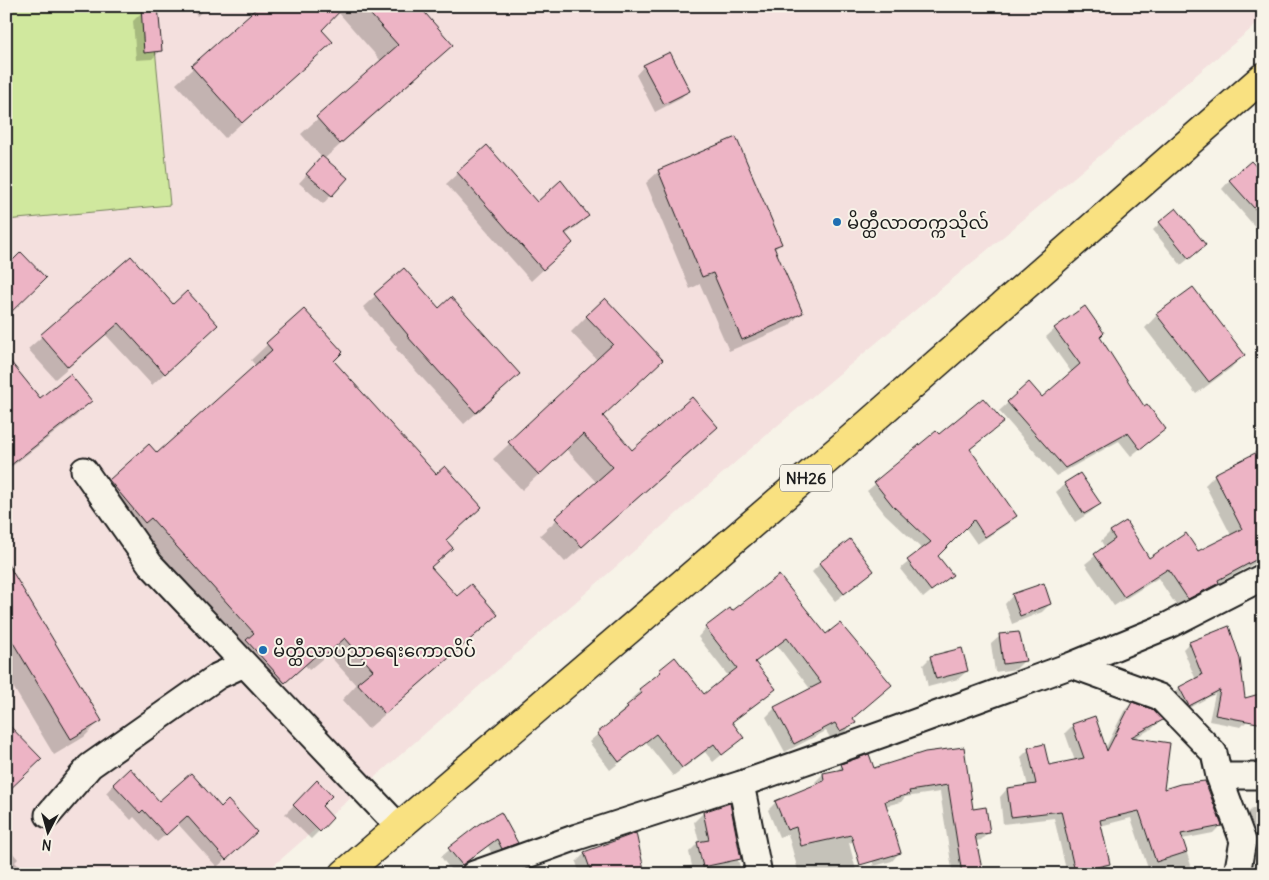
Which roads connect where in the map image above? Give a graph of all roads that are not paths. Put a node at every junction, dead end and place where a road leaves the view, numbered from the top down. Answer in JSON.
{"nodes":[{"id":1,"x":1263,"y":77,"type":"edge"},
{"id":2,"x":84,"y":470,"type":"dead end"},
{"id":3,"x":1263,"y":577,"type":"edge"},
{"id":4,"x":244,"y":664,"type":"junction"},
{"id":5,"x":1072,"y":665,"type":"junction"},
{"id":6,"x":1219,"y":776,"type":"junction"},
{"id":7,"x":1263,"y":776,"type":"edge"},
{"id":8,"x":741,"y":784,"type":"junction"},
{"id":9,"x":48,"y":815,"type":"dead end"},
{"id":10,"x":399,"y":827,"type":"junction"},
{"id":11,"x":344,"y":874,"type":"edge"},
{"id":12,"x":474,"y":874,"type":"edge"},
{"id":13,"x":759,"y":874,"type":"edge"},
{"id":14,"x":1237,"y":874,"type":"edge"}],
"edges":[{"from":1,"to":10,"type":"highway","number":"NH26"},
{"from":2,"to":4,"type":"street"},
{"from":3,"to":5,"type":"street"},
{"from":4,"to":9,"type":"street"},
{"from":4,"to":10,"type":"street"},
{"from":5,"to":6,"type":"street"},
{"from":5,"to":8,"type":"street"},
{"from":6,"to":7,"type":"street"},
{"from":6,"to":14,"type":"street"},
{"from":8,"to":12,"type":"street"},
{"from":8,"to":13,"type":"street"},
{"from":10,"to":11,"type":"highway","number":"NH26"}]}
